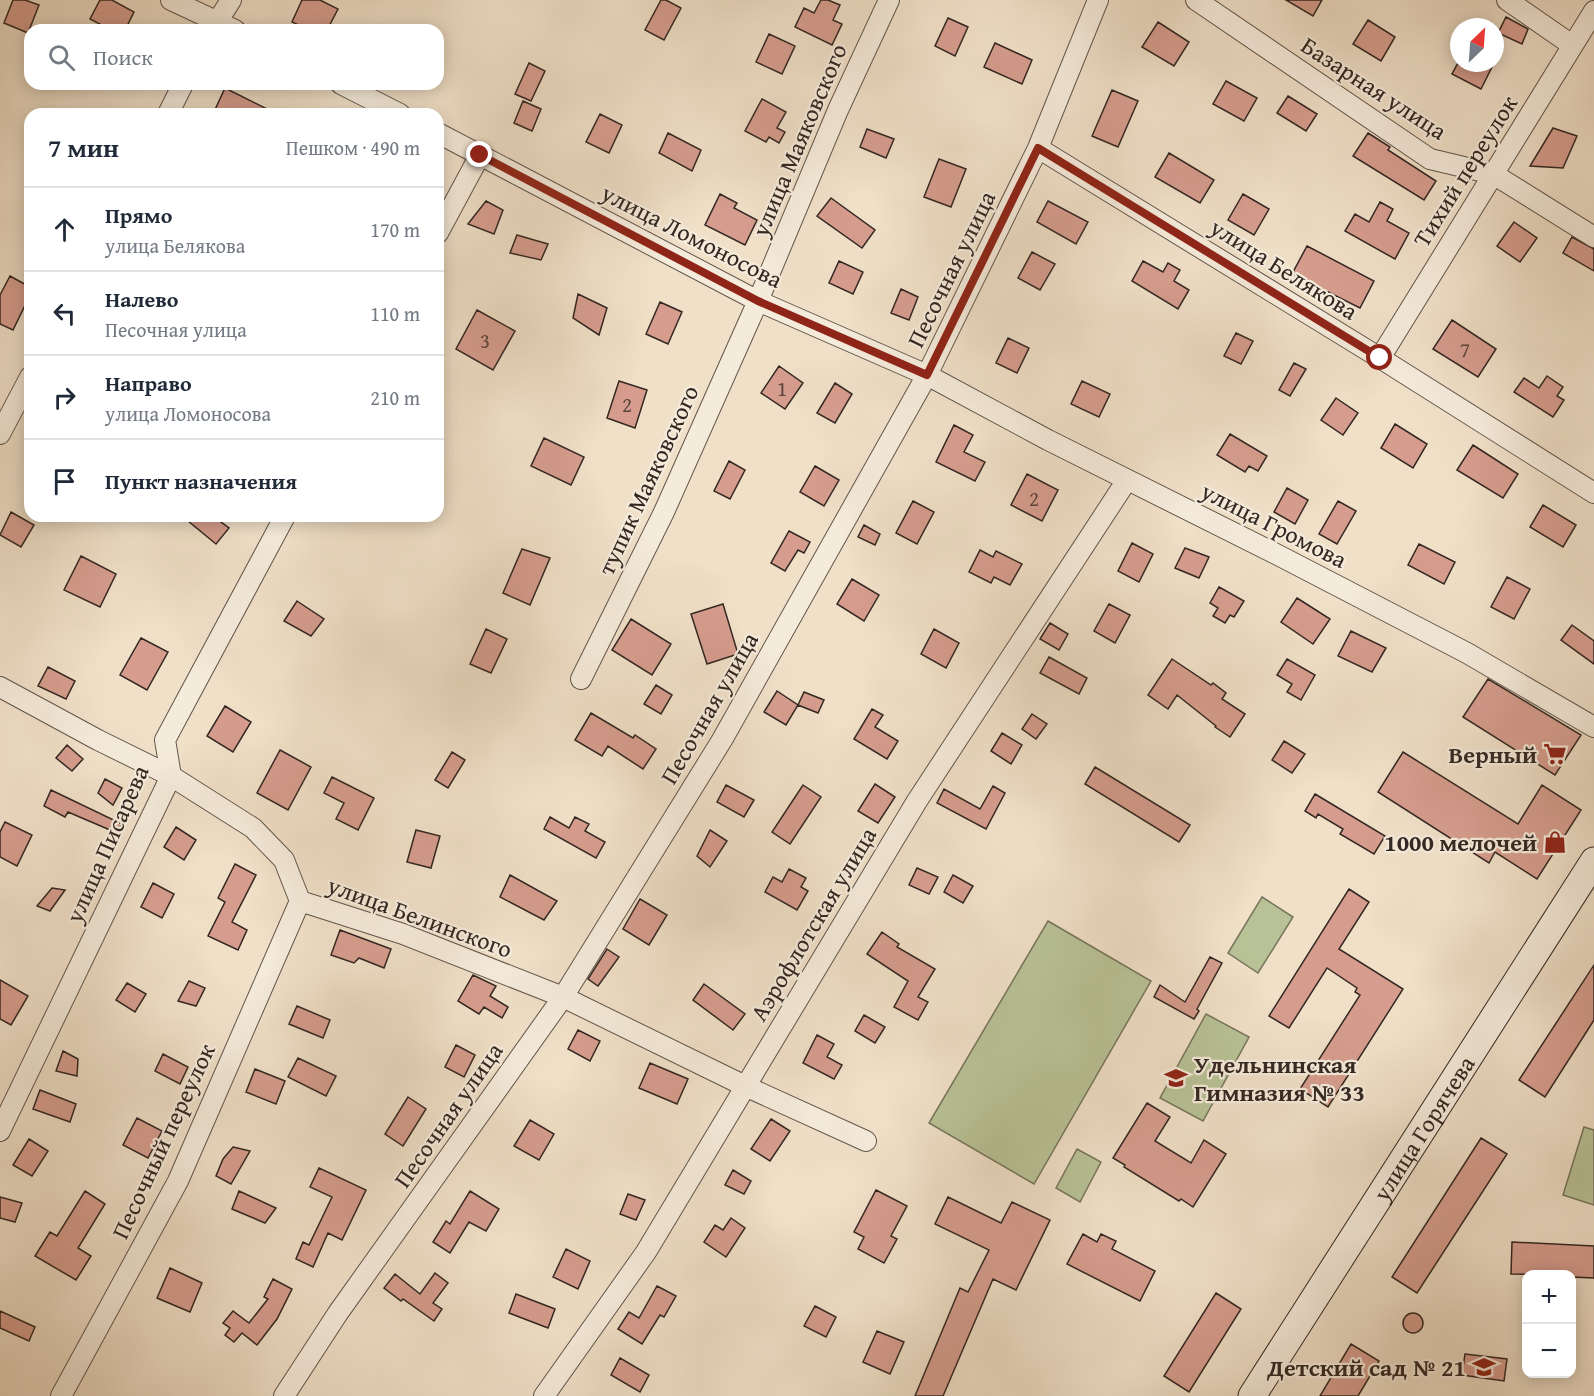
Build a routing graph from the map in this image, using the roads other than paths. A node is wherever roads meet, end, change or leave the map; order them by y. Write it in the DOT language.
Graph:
graph roads {
  1 [pos="171,0"];
  2 [pos="231,0"];
  3 [pos="889,0"];
  4 [pos="1098,0"];
  5 [pos="1196,0"];
  6 [pos="1507,0"];
  7 [pos="1594,10"];
  8 [pos="212,24"];
  9 [pos="215,24"];
  10 [pos="1572,45"];
  11 [pos="180,90"];
  12 [pos="353,90"];
  13 [pos="171,108"];
  14 [pos="388,108"];
  15 [pos="444,136"];
  16 [pos="1038,148"];
  17 [pos="480,155"];
  18 [pos="1493,174"];
  19 [pos="444,222"];
  20 [pos="1594,237"];
  21 [pos="758,301"];
  22 [pos="1380,358"];
  23 [pos="927,375"];
  24 [pos="24,388"];
  25 [pos="0,434"];
  26 [pos="1127,480"];
  27 [pos="1594,493"];
  28 [pos="282,522"];
  29 [pos="581,679"];
  30 [pos="0,687"];
  31 [pos="1594,727"];
  32 [pos="171,776"];
  33 [pos="1591,872"];
  34 [pos="300,901"];
  35 [pos="563,997"];
  36 [pos="744,1086"];
  37 [pos="0,1131"];
  38 [pos="866,1141"];
  39 [pos="61,1396"];
  40 [pos="284,1396"];
  41 [pos="544,1396"];
  42 [pos="1252,1396"];
  1 -- 8 [label="street"];
  2 -- 9 [label="street"];
  3 -- 21 [label="street, улица Маяковского"];
  4 -- 16 [label="street, Песочная улица"];
  5 -- 18 [label="street, Базарная улица"];
  6 -- 10 [label="street"];
  7 -- 10 [label="street, Тихий переулок"];
  10 -- 18 [label="street, Тихий переулок"];
  11 -- 13 [label="street"];
  12 -- 14 [label="street"];
  15 -- 17 [label="street, улица Ломоносова"];
  16 -- 22 [label="street, улица Белякова"];
  16 -- 23 [label="street, Песочная улица"];
  17 -- 19 [label="street"];
  17 -- 21 [label="street, улица Ломоносова"];
  18 -- 20 [label="street, Базарная улица"];
  18 -- 22 [label="street, Тихий переулок"];
  21 -- 23 [label="street, улица Ломоносова"];
  21 -- 29 [label="street, тупик Маяковского"];
  22 -- 27 [label="street, улица Белякова"];
  23 -- 26 [label="street, улица Громова"];
  23 -- 35 [label="street, Песочная улица"];
  24 -- 25 [label="street"];
  26 -- 31 [label="street, улица Громова"];
  26 -- 36 [label="street, Аэрофлотская улица"];
  28 -- 32 [label="street, улица Писарева"];
  30 -- 32 [label="street, улица Белинского"];
  32 -- 34 [label="street, улица Белинского"];
  32 -- 37 [label="street, улица Писарева"];
  33 -- 42 [label="main road, улица Горячева"];
  34 -- 35 [label="street, улица Белинского"];
  34 -- 39 [label="street, Песочный переулок"];
  35 -- 36 [label="street, улица Белинского"];
  35 -- 40 [label="street, Песочная улица"];
  36 -- 38 [label="street, улица Белинского"];
  36 -- 41 [label="street, Аэрофлотская улица"];
}
